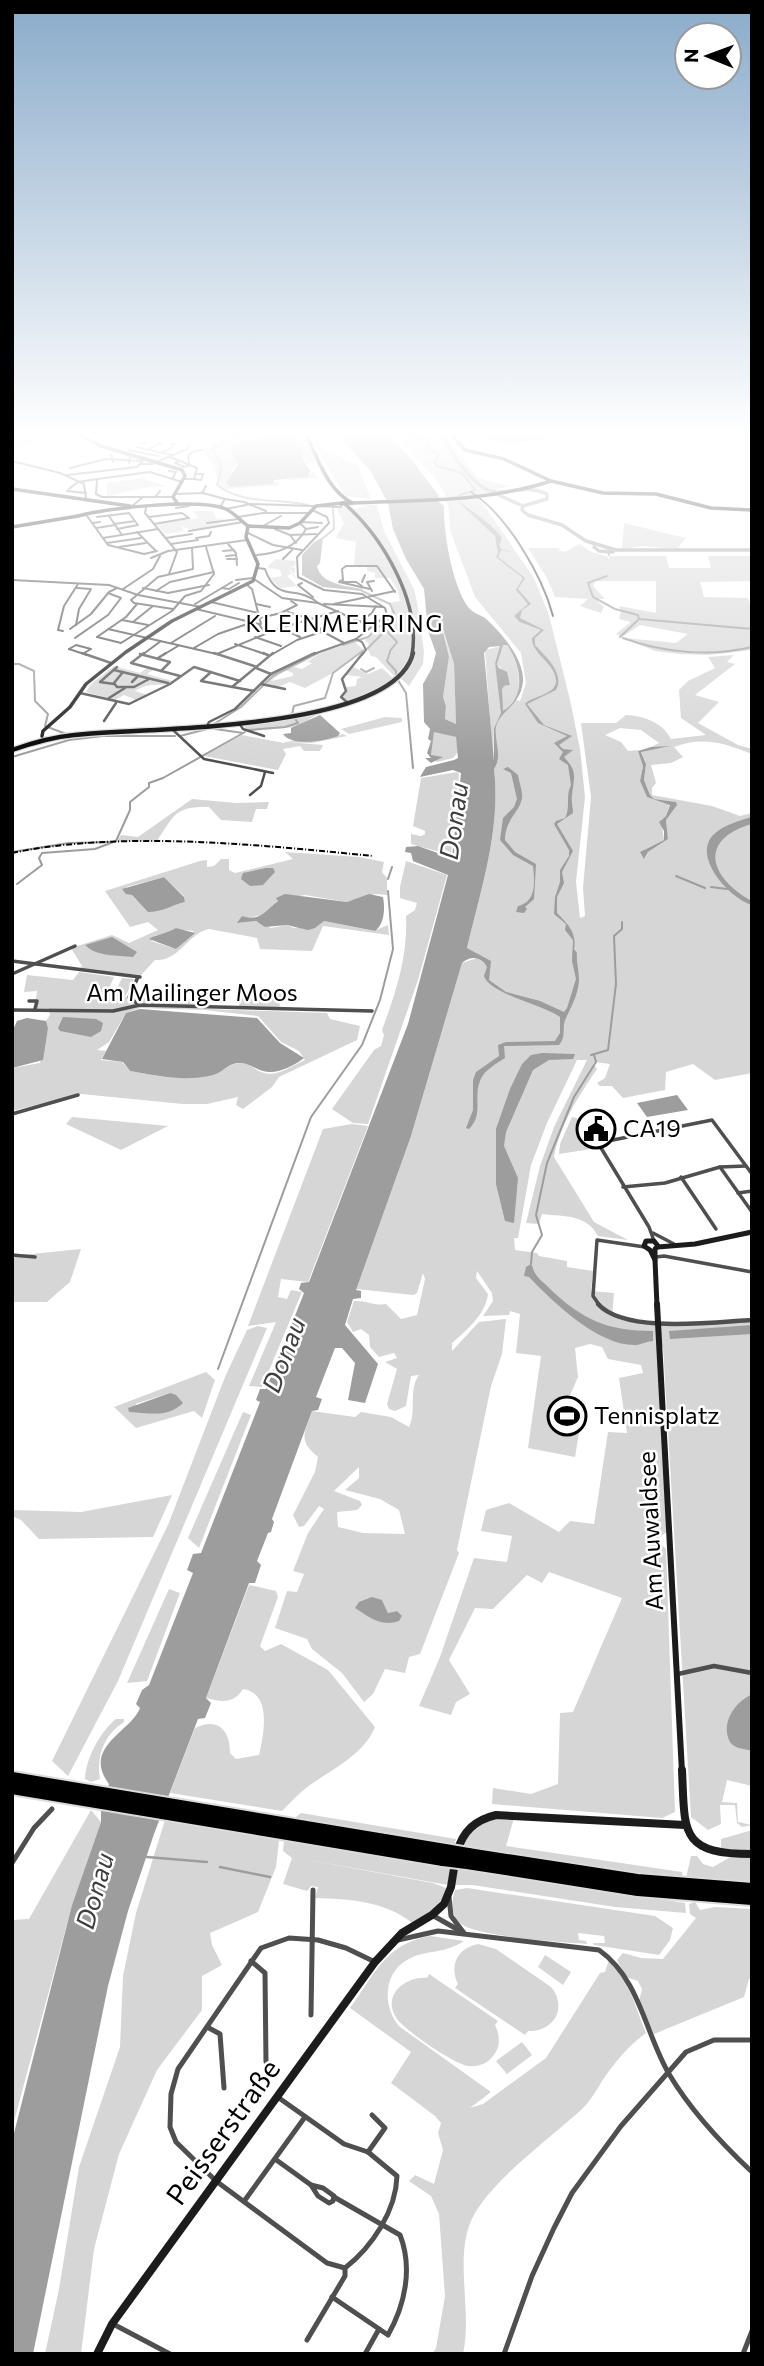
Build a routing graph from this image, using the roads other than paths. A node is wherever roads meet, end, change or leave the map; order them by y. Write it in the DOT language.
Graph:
graph roads {
  1 [pos="118,541"];
  2 [pos="169,541"];
  3 [pos="184,541"];
  4 [pos="200,541"];
  5 [pos="240,541"];
  6 [pos="248,541"];
  7 [pos="268,541"];
  8 [pos="310,541"];
  9 [pos="374,541"];
  10 [pos="514,541"];
  11 [pos="148,542"];
  12 [pos="107,543"];
  13 [pos="296,543"];
  14 [pos="171,544"];
  15 [pos="228,544"];
  16 [pos="116,547"];
  17 [pos="206,547"];
  18 [pos="192,548"];
  19 [pos="285,548"];
  20 [pos="136,550"];
  21 [pos="177,550"];
  22 [pos="234,550"];
  23 [pos="293,550"];
  24 [pos="302,550"];
  25 [pos="130,551"];
  26 [pos="157,551"];
  27 [pos="223,551"];
  28 [pos="161,553"];
  29 [pos="257,555"];
  30 [pos="226,557"];
  31 [pos="237,557"];
  32 [pos="151,558"];
  33 [pos="283,559"];
  34 [pos="237,565"];
  35 [pos="258,566"];
  36 [pos="214,568"];
  37 [pos="214,572"];
  38 [pos="208,573"];
  39 [pos="169,575"];
  40 [pos="365,575"];
  41 [pos="254,579"];
  42 [pos="12,580"];
  43 [pos="341,581"];
  44 [pos="374,581"];
  45 [pos="303,582"];
  46 [pos="78,583"];
  47 [pos="239,583"];
  48 [pos="209,585"];
  49 [pos="247,585"];
  50 [pos="75,587"];
  51 [pos="118,587"];
  52 [pos="367,587"];
  53 [pos="222,588"];
  54 [pos="123,589"];
  55 [pos="143,589"];
  56 [pos="326,590"];
  57 [pos="156,591"];
  58 [pos="108,593"];
  59 [pos="197,593"];
  60 [pos="135,594"];
  61 [pos="206,596"];
  62 [pos="324,596"];
  63 [pos="368,596"];
  64 [pos="314,599"];
  65 [pos="179,601"];
  66 [pos="292,601"];
  67 [pos="211,602"];
  68 [pos="137,604"];
  69 [pos="256,604"];
  70 [pos="320,604"];
  71 [pos="334,604"];
  72 [pos="152,606"];
  73 [pos="376,606"];
  74 [pos="270,607"];
  75 [pos="384,607"];
  76 [pos="197,608"];
  77 [pos="174,609"];
  78 [pos="286,611"];
  79 [pos="338,611"];
  80 [pos="258,613"];
  81 [pos="216,615"];
  82 [pos="554,616"];
  83 [pos="260,618"];
  84 [pos="310,618"];
  85 [pos="76,620"];
  86 [pos="122,620"];
  87 [pos="82,621"];
  88 [pos="303,621"];
  89 [pos="361,621"];
  90 [pos="133,622"];
  91 [pos="332,622"];
  92 [pos="252,623"];
  93 [pos="260,624"];
  94 [pos="76,625"];
  95 [pos="148,625"];
  96 [pos="370,626"];
  97 [pos="222,627"];
  98 [pos="281,628"];
  99 [pos="70,629"];
  100 [pos="108,629"];
  101 [pos="320,629"];
  102 [pos="58,630"];
  103 [pos="229,630"];
  104 [pos="275,630"];
  105 [pos="63,631"];
  106 [pos="324,631"];
  107 [pos="266,633"];
  108 [pos="52,634"];
  109 [pos="133,635"];
  110 [pos="253,637"];
  111 [pos="75,638"];
  112 [pos="147,638"];
  113 [pos="300,638"];
  114 [pos="358,640"];
  115 [pos="160,641"];
  116 [pos="171,643"];
  117 [pos="344,643"];
  118 [pos="235,644"];
  119 [pos="180,645"];
  120 [pos="282,647"];
  121 [pos="194,648"];
  122 [pos="84,653"];
  123 [pos="140,654"];
  124 [pos="217,654"];
  125 [pos="268,655"];
  126 [pos="158,658"];
  127 [pos="111,663"];
  128 [pos="256,667"];
  129 [pos="160,671"];
  130 [pos="123,672"];
  131 [pos="211,672"];
  132 [pos="271,674"];
  133 [pos="138,676"];
  134 [pos="180,676"];
  135 [pos="150,679"];
  136 [pos="240,681"];
  137 [pos="132,682"];
  138 [pos="114,684"];
  139 [pos="170,684"];
  140 [pos="263,684"];
  141 [pos="232,687"];
  142 [pos="125,688"];
  143 [pos="285,689"];
  144 [pos="254,691"];
  145 [pos="79,693"];
  146 [pos="107,699"];
  147 [pos="117,702"];
  148 [pos="350,704"];
  149 [pos="104,722"];
  150 [pos="239,722"];
  151 [pos="207,726"];
  152 [pos="173,730"];
  153 [pos="264,736"];
  154 [pos="43,738"];
  155 [pos="12,750"];
  156 [pos="265,771"];
  157 [pos="273,773"];
  158 [pos="250,795"];
  159 [pos="75,946"];
  160 [pos="12,961"];
  161 [pos="32,964"];
  162 [pos="12,974"];
  163 [pos="29,1002"];
  164 [pos="140,1005"];
  165 [pos="35,1009"];
  166 [pos="12,1010"];
  167 [pos="372,1011"];
  168 [pos="78,1095"];
  169 [pos="12,1114"];
  170 [pos="584,1126"];
  171 [pos="598,1143"];
  172 [pos="746,1166"];
  173 [pos="720,1167"];
  174 [pos="752,1174"];
  175 [pos="681,1177"];
  176 [pos="623,1187"];
  177 [pos="752,1191"];
  178 [pos="738,1193"];
  179 [pos="752,1212"];
  180 [pos="716,1229"];
  181 [pos="650,1231"];
  182 [pos="752,1232"];
  183 [pos="651,1245"];
  184 [pos="680,1245"];
  185 [pos="12,1255"];
  186 [pos="35,1257"];
  187 [pos="670,1257"];
  188 [pos="656,1259"];
  189 [pos="752,1272"];
  190 [pos="752,1320"];
  191 [pos="659,1321"];
  192 [pos="752,1672"];
  193 [pos="678,1674"];
  194 [pos="12,1778"];
  195 [pos="12,1788"];
  196 [pos="54,1790"];
  197 [pos="52,1809"];
  198 [pos="685,1825"];
  199 [pos="752,1854"];
  200 [pos="468,1858"];
  201 [pos="12,1863"];
  202 [pos="752,1889"];
  203 [pos="313,1890"];
  204 [pos="449,1894"];
  205 [pos="752,1900"];
  206 [pos="432,1915"];
  207 [pos="464,1933"];
  208 [pos="311,1938"];
  209 [pos="393,1941"];
  210 [pos="251,1961"];
  211 [pos="375,1962"];
  212 [pos="311,2015"];
  213 [pos="207,2026"];
  214 [pos="752,2040"];
  215 [pos="266,2062"];
  216 [pos="668,2071"];
  217 [pos="224,2088"];
  218 [pos="277,2096"];
  219 [pos="372,2115"];
  220 [pos="305,2117"];
  221 [pos="368,2152"];
  222 [pos="275,2159"];
  223 [pos="752,2172"];
  224 [pos="216,2180"];
  225 [pos="311,2185"];
  226 [pos="334,2197"];
  227 [pos="245,2200"];
  228 [pos="382,2223"];
  229 [pos="345,2268"];
  230 [pos="332,2297"];
  231 [pos="112,2324"];
  232 [pos="379,2329"];
  233 [pos="752,2331"];
  234 [pos="307,2340"];
  235 [pos="97,2354"];
  236 [pos="170,2354"];
  237 [pos="365,2354"];
  238 [pos="504,2354"];
  239 [pos="743,2354"];
  1 -- 12 [label="street"];
  2 -- 14 [label="street"];
  3 -- 14 [label="street"];
  4 -- 17 [label="street"];
  5 -- 15 [label="street"];
  6 -- 29 [label="street"];
  7 -- 19 [label="street"];
  8 -- 24 [label="street"];
  9 -- 148 [label="main road"];
  10 -- 82 [label="street"];
  11 -- 16 [label="street"];
  11 -- 26 [label="street"];
  12 -- 16 [label="street"];
  13 -- 19 [label="street"];
  14 -- 21 [label="street"];
  15 -- 17 [label="street"];
  15 -- 22 [label="street"];
  16 -- 25 [label="street"];
  17 -- 18 [label="street"];
  17 -- 36 [label="street"];
  18 -- 21 [label="street"];
  18 -- 39 [label="street"];
  19 -- 23 [label="street"];
  19 -- 29 [label="street"];
  20 -- 25 [label="street"];
  21 -- 28 [label="street"];
  21 -- 39 [label="street"];
  22 -- 27 [label="street"];
  22 -- 31 [label="street"];
  23 -- 24 [label="street"];
  23 -- 33 [label="street"];
  24 -- 45 [label="street"];
  25 -- 26 [label="street"];
  26 -- 28 [label="street"];
  28 -- 32 [label="street"];
  28 -- 54 [label="street"];
  29 -- 35 [label="street"];
  30 -- 31 [label="street"];
  31 -- 34 [label="street"];
  35 -- 41 [label="street"];
  35 -- 64 [label="street"];
  36 -- 37 [label="street"];
  36 -- 38 [label="street"];
  37 -- 38 [label="street"];
  37 -- 48 [label="street"];
  38 -- 57 [label="street"];
  39 -- 55 [label="street"];
  40 -- 52 [label="street"];
  41 -- 49 [label="street"];
  41 -- 53 [label="street"];
  41 -- 66 [label="street"];
  42 -- 46 [label="street"];
  43 -- 52 [label="street"];
  43 -- 52 [label="street"];
  43 -- 52 [label="street"];
  44 -- 52 [label="street"];
  45 -- 56 [label="street"];
  45 -- 64 [label="street"];
  46 -- 50 [label="street"];
  46 -- 51 [label="street"];
  47 -- 53 [label="street"];
  48 -- 57 [label="street"];
  48 -- 59 [label="street"];
  49 -- 67 [label="street"];
  49 -- 69 [label="street"];
  50 -- 85 [label="street"];
  50 -- 102 [label="street"];
  51 -- 54 [label="street"];
  51 -- 58 [label="street"];
  52 -- 63 [label="street"];
  53 -- 61 [label="street"];
  54 -- 60 [label="street"];
  55 -- 57 [label="street"];
  55 -- 60 [label="street"];
  56 -- 62 [label="street"];
  56 -- 63 [label="street"];
  58 -- 87 [label="street"];
  58 -- 111 [label="street"];
  59 -- 61 [label="street"];
  59 -- 65 [label="street"];
  60 -- 65 [label="street"];
  60 -- 68 [label="street"];
  61 -- 76 [label="street"];
  63 -- 71 [label="street"];
  63 -- 75 [label="street"];
  64 -- 70 [label="street"];
  65 -- 76 [label="street"];
  65 -- 77 [label="street"];
  66 -- 70 [label="street"];
  66 -- 78 [label="street"];
  67 -- 76 [label="street"];
  67 -- 80 [label="street"];
  68 -- 72 [label="street"];
  68 -- 86 [label="street"];
  69 -- 74 [label="street"];
  69 -- 80 [label="street"];
  70 -- 71 [label="street"];
  70 -- 79 [label="street"];
  71 -- 73 [label="street"];
  72 -- 77 [label="street"];
  72 -- 90 [label="street"];
  73 -- 75 [label="street"];
  73 -- 89 [label="street"];
  75 -- 96 [label="street"];
  76 -- 81 [label="street"];
  76 -- 112 [label="street"];
  77 -- 95 [label="street"];
  78 -- 83 [label="street"];
  78 -- 84 [label="street"];
  79 -- 84 [label="street"];
  79 -- 89 [label="street"];
  80 -- 83 [label="street"];
  81 -- 92 [label="street"];
  81 -- 116 [label="street"];
  83 -- 93 [label="street"];
  84 -- 88 [label="street"];
  85 -- 87 [label="street"];
  85 -- 94 [label="street"];
  86 -- 90 [label="street"];
  86 -- 100 [label="street"];
  87 -- 94 [label="street"];
  88 -- 98 [label="street"];
  88 -- 101 [label="street"];
  89 -- 96 [label="street"];
  90 -- 95 [label="street"];
  91 -- 101 [label="street"];
  92 -- 93 [label="street"];
  92 -- 103 [label="street"];
  93 -- 104 [label="street"];
  93 -- 107 [label="street"];
  94 -- 99 [label="street"];
  95 -- 109 [label="street"];
  96 -- 114 [label="street"];
  97 -- 103 [label="street"];
  98 -- 104 [label="street"];
  98 -- 113 [label="street"];
  100 -- 109 [label="street"];
  100 -- 109 [label="street"];
  101 -- 106 [label="street"];
  102 -- 105 [label="street"];
  102 -- 108 [label="street"];
  103 -- 121 [label="street"];
  104 -- 107 [label="street"];
  106 -- 113 [label="street"];
  106 -- 117 [label="street"];
  107 -- 110 [label="street"];
  109 -- 112 [label="street"];
  110 -- 118 [label="street"];
  110 -- 120 [label="street"];
  112 -- 115 [label="street"];
  112 -- 127 [label="street"];
  113 -- 120 [label="street"];
  114 -- 117 [label="street"];
  114 -- 148 [label="street"];
  115 -- 116 [label="street"];
  115 -- 123 [label="street"];
  116 -- 119 [label="street"];
  117 -- 132 [label="street"];
  118 -- 124 [label="street"];
  118 -- 125 [label="street"];
  119 -- 121 [label="street"];
  119 -- 126 [label="street"];
  120 -- 125 [label="street"];
  121 -- 124 [label="street"];
  122 -- 122 [label="street"];
  122 -- 127 [label="street"];
  123 -- 126 [label="street"];
  123 -- 129 [label="street"];
  124 -- 128 [label="street"];
  125 -- 128 [label="street"];
  126 -- 129 [label="street"];
  127 -- 145 [label="street"];
  128 -- 132 [label="street"];
  128 -- 136 [label="street"];
  129 -- 134 [label="street"];
  130 -- 133 [label="street"];
  130 -- 138 [label="street"];
  130 -- 138 [label="street"];
  131 -- 134 [label="street"];
  131 -- 136 [label="street"];
  131 -- 141 [label="street"];
  132 -- 140 [label="street"];
  133 -- 135 [label="street"];
  133 -- 137 [label="street"];
  134 -- 139 [label="street"];
  135 -- 139 [label="street"];
  135 -- 142 [label="street"];
  136 -- 141 [label="street"];
  138 -- 142 [label="street"];
  139 -- 147 [label="street"];
  140 -- 143 [label="street"];
  140 -- 144 [label="street"];
  141 -- 144 [label="street"];
  142 -- 146 [label="street"];
  144 -- 151 [label="street"];
  145 -- 146 [label="street"];
  145 -- 154 [label="street"];
  146 -- 147 [label="street"];
  147 -- 149 [label="street"];
  148 -- 150 [label="main road"];
  150 -- 151 [label="main road"];
  150 -- 153 [label="street"];
  151 -- 152 [label="main road"];
  152 -- 154 [label="main road"];
  152 -- 156 [label="street"];
  154 -- 155 [label="main road"];
  156 -- 157 [label="street"];
  156 -- 158 [label="street"];
  159 -- 161 [label="street"];
  160 -- 161 [label="street"];
  161 -- 162 [label="street"];
  161 -- 164 [label="street"];
  163 -- 165 [label="street"];
  164 -- 165 [label="street, Am Mailinger Moos"];
  164 -- 167 [label="street, Am Mailinger Moos"];
  165 -- 166 [label="street, Am Mailinger Moos"];
  168 -- 169 [label="street"];
  170 -- 171 [label="street"];
  171 -- 172 [label="street"];
  171 -- 176 [label="street"];
  172 -- 173 [label="street"];
  172 -- 174 [label="street"];
  173 -- 175 [label="street"];
  173 -- 178 [label="street"];
  175 -- 176 [label="street"];
  175 -- 180 [label="street"];
  176 -- 181 [label="street"];
  177 -- 178 [label="street"];
  178 -- 179 [label="street"];
  181 -- 183 [label="street"];
  181 -- 184 [label="street"];
  182 -- 184 [label="street"];
  183 -- 184 [label="street"];
  183 -- 188 [label="street, Am Auwaldsee"];
  183 -- 191 [label="street"];
  184 -- 187 [label="street"];
  185 -- 186 [label="street"];
  187 -- 188 [label="street"];
  187 -- 189 [label="street"];
  188 -- 191 [label="street, Am Auwaldsee"];
  190 -- 191 [label="street"];
  191 -- 193 [label="street, Am Auwaldsee"];
  192 -- 193 [label="street"];
  193 -- 198 [label="street, Am Auwaldsee"];
  194 -- 196 [label="highway"];
  195 -- 196 [label="highway"];
  196 -- 200 [label="highway, bridge"];
  197 -- 201 [label="street"];
  198 -- 199 [label="street"];
  198 -- 204 [label="street"];
  200 -- 202 [label="highway"];
  200 -- 205 [label="highway"];
  203 -- 208 [label="street"];
  204 -- 206 [label="street, Peisserstraße"];
  204 -- 207 [label="street"];
  206 -- 207 [label="street"];
  206 -- 209 [label="street, Peisserstraße"];
  207 -- 209 [label="street"];
  207 -- 216 [label="street"];
  208 -- 210 [label="street"];
  208 -- 211 [label="street"];
  208 -- 212 [label="street"];
  209 -- 211 [label="street, Peisserstraße"];
  210 -- 213 [label="street"];
  210 -- 215 [label="street"];
  211 -- 218 [label="street, Peisserstraße"];
  213 -- 217 [label="street"];
  213 -- 224 [label="street"];
  214 -- 216 [label="street"];
  216 -- 223 [label="street"];
  216 -- 238 [label="street"];
  218 -- 220 [label="street"];
  218 -- 224 [label="street, Peisserstraße"];
  219 -- 221 [label="street"];
  220 -- 221 [label="street"];
  220 -- 222 [label="street"];
  221 -- 228 [label="street"];
  222 -- 225 [label="street"];
  222 -- 227 [label="street"];
  224 -- 227 [label="street"];
  224 -- 231 [label="street, Peisserstraße"];
  225 -- 226 [label="street"];
  225 -- 226 [label="street"];
  226 -- 228 [label="street"];
  227 -- 229 [label="street"];
  228 -- 229 [label="street"];
  228 -- 232 [label="street"];
  229 -- 230 [label="street"];
  230 -- 232 [label="street"];
  230 -- 234 [label="street"];
  231 -- 235 [label="street, Peisserstraße"];
  231 -- 236 [label="street"];
  232 -- 237 [label="street"];
  233 -- 239 [label="street"];
}
